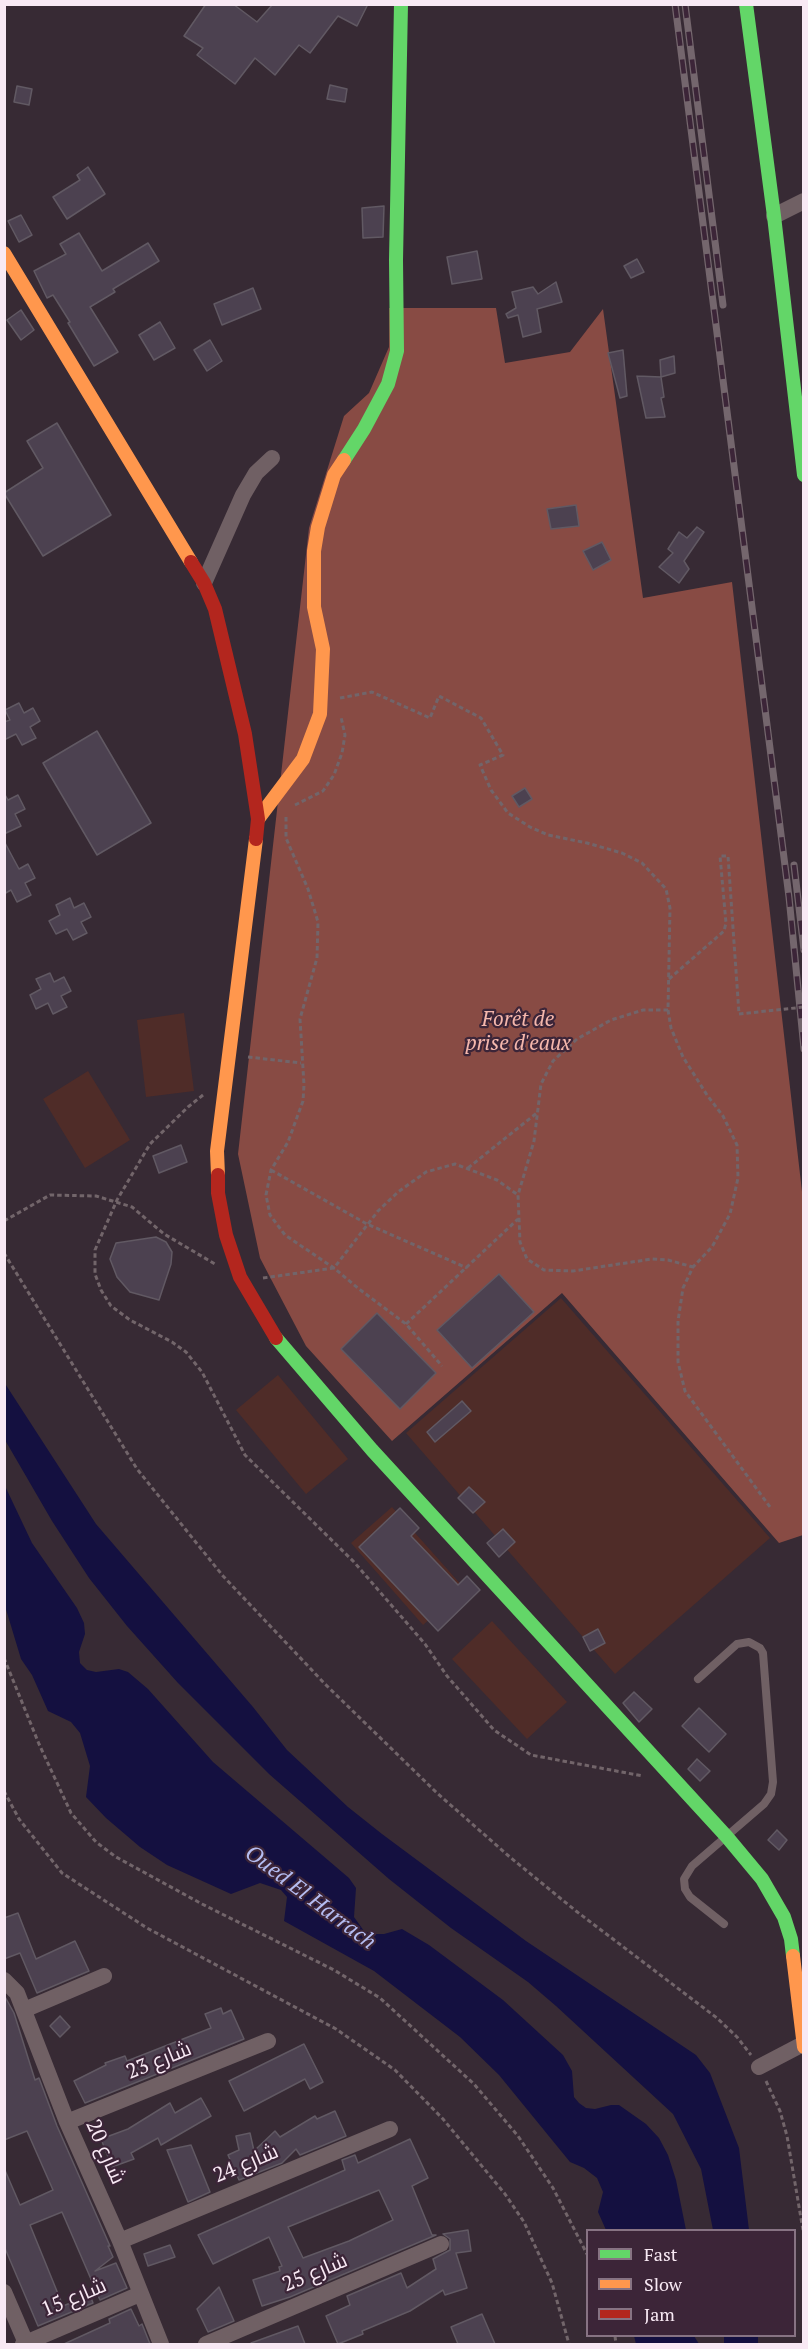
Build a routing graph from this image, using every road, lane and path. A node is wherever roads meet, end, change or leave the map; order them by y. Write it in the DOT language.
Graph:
graph roads {
  1 [pos="401,4"];
  2 [pos="746,4"];
  3 [pos="804,201"];
  4 [pos="774,216"];
  5 [pos="4,253"];
  6 [pos="272,458"];
  7 [pos="804,475"];
  8 [pos="204,583"];
  9 [pos="337,699"];
  10 [pos="339,708"];
  11 [pos="258,819"];
  12 [pos="669,979"];
  13 [pos="804,1007"];
  14 [pos="668,1010"];
  15 [pos="229,1054"];
  16 [pos="302,1063"];
  17 [pos="226,1078"];
  18 [pos="538,1112"];
  19 [pos="468,1168"];
  20 [pos="271,1170"];
  21 [pos="519,1195"];
  22 [pos="117,1200"];
  23 [pos="518,1219"];
  24 [pos="4,1221"];
  25 [pos="367,1224"];
  26 [pos="4,1253"];
  27 [pos="693,1267"];
  28 [pos="334,1268"];
  29 [pos="467,1268"];
  30 [pos="240,1277"];
  31 [pos="406,1324"];
  32 [pos="442,1366"];
  33 [pos="770,1507"];
  34 [pos="4,1658"];
  35 [pos="698,1679"];
  36 [pos="674,1780"];
  37 [pos="4,1791"];
  38 [pos="727,1836"];
  39 [pos="724,1924"];
  40 [pos="104,1976"];
  41 [pos="4,1980"];
  42 [pos="24,2010"];
  43 [pos="268,2041"];
  44 [pos="803,2046"];
  45 [pos="759,2067"];
  46 [pos="68,2122"];
  47 [pos="390,2129"];
  48 [pos="804,2236"];
  49 [pos="120,2241"];
  50 [pos="441,2244"];
  51 [pos="586,2252"];
  52 [pos="4,2292"];
  53 [pos="140,2295"];
  54 [pos="25,2344"];
  55 [pos="161,2344"];
  56 [pos="206,2344"];
  57 [pos="569,2344"];
  1 -- 11 [label="street"];
  2 -- 4 [label="street"];
  3 -- 4 [label="street"];
  4 -- 7 [label="street"];
  5 -- 8 [label="street"];
  6 -- 8 [label="street"];
  8 -- 11 [label="street"];
  9 -- 12 [label="path"];
  10 -- 16 [label="path"];
  11 -- 15 [label="street"];
  12 -- 13 [label="path, bridge"];
  12 -- 14 [label="path"];
  14 -- 18 [label="path"];
  14 -- 27 [label="path"];
  15 -- 16 [label="path"];
  15 -- 17 [label="street"];
  16 -- 20 [label="path"];
  17 -- 22 [label="path"];
  17 -- 30 [label="street"];
  18 -- 19 [label="path"];
  18 -- 21 [label="path"];
  19 -- 21 [label="path"];
  19 -- 25 [label="path"];
  20 -- 25 [label="path"];
  20 -- 28 [label="path"];
  21 -- 23 [label="path"];
  22 -- 24 [label="path"];
  22 -- 30 [label="path"];
  22 -- 36 [label="path"];
  23 -- 27 [label="path"];
  23 -- 29 [label="path"];
  25 -- 28 [label="path"];
  25 -- 29 [label="path"];
  26 -- 45 [label="path"];
  27 -- 33 [label="path"];
  28 -- 30 [label="path"];
  28 -- 31 [label="path"];
  29 -- 31 [label="path"];
  30 -- 36 [label="street"];
  31 -- 32 [label="path"];
  34 -- 51 [label="path"];
  35 -- 38 [label="lane"];
  36 -- 38 [label="street"];
  37 -- 57 [label="path"];
  38 -- 39 [label="lane"];
  38 -- 44 [label="street"];
  40 -- 42 [label="street"];
  41 -- 42 [label="street, شارع 20"];
  42 -- 46 [label="street, شارع 20"];
  43 -- 46 [label="street, شارع 23"];
  44 -- 45 [label="street"];
  45 -- 48 [label="path"];
  46 -- 49 [label="street, شارع 20"];
  47 -- 49 [label="street, شارع 24"];
  49 -- 53 [label="street, شارع 20"];
  50 -- 56 [label="street, شارع 25"];
  52 -- 54 [label="street, شارع 15"];
  53 -- 54 [label="street, شارع 15"];
  53 -- 55 [label="street, شارع 20"];
}
